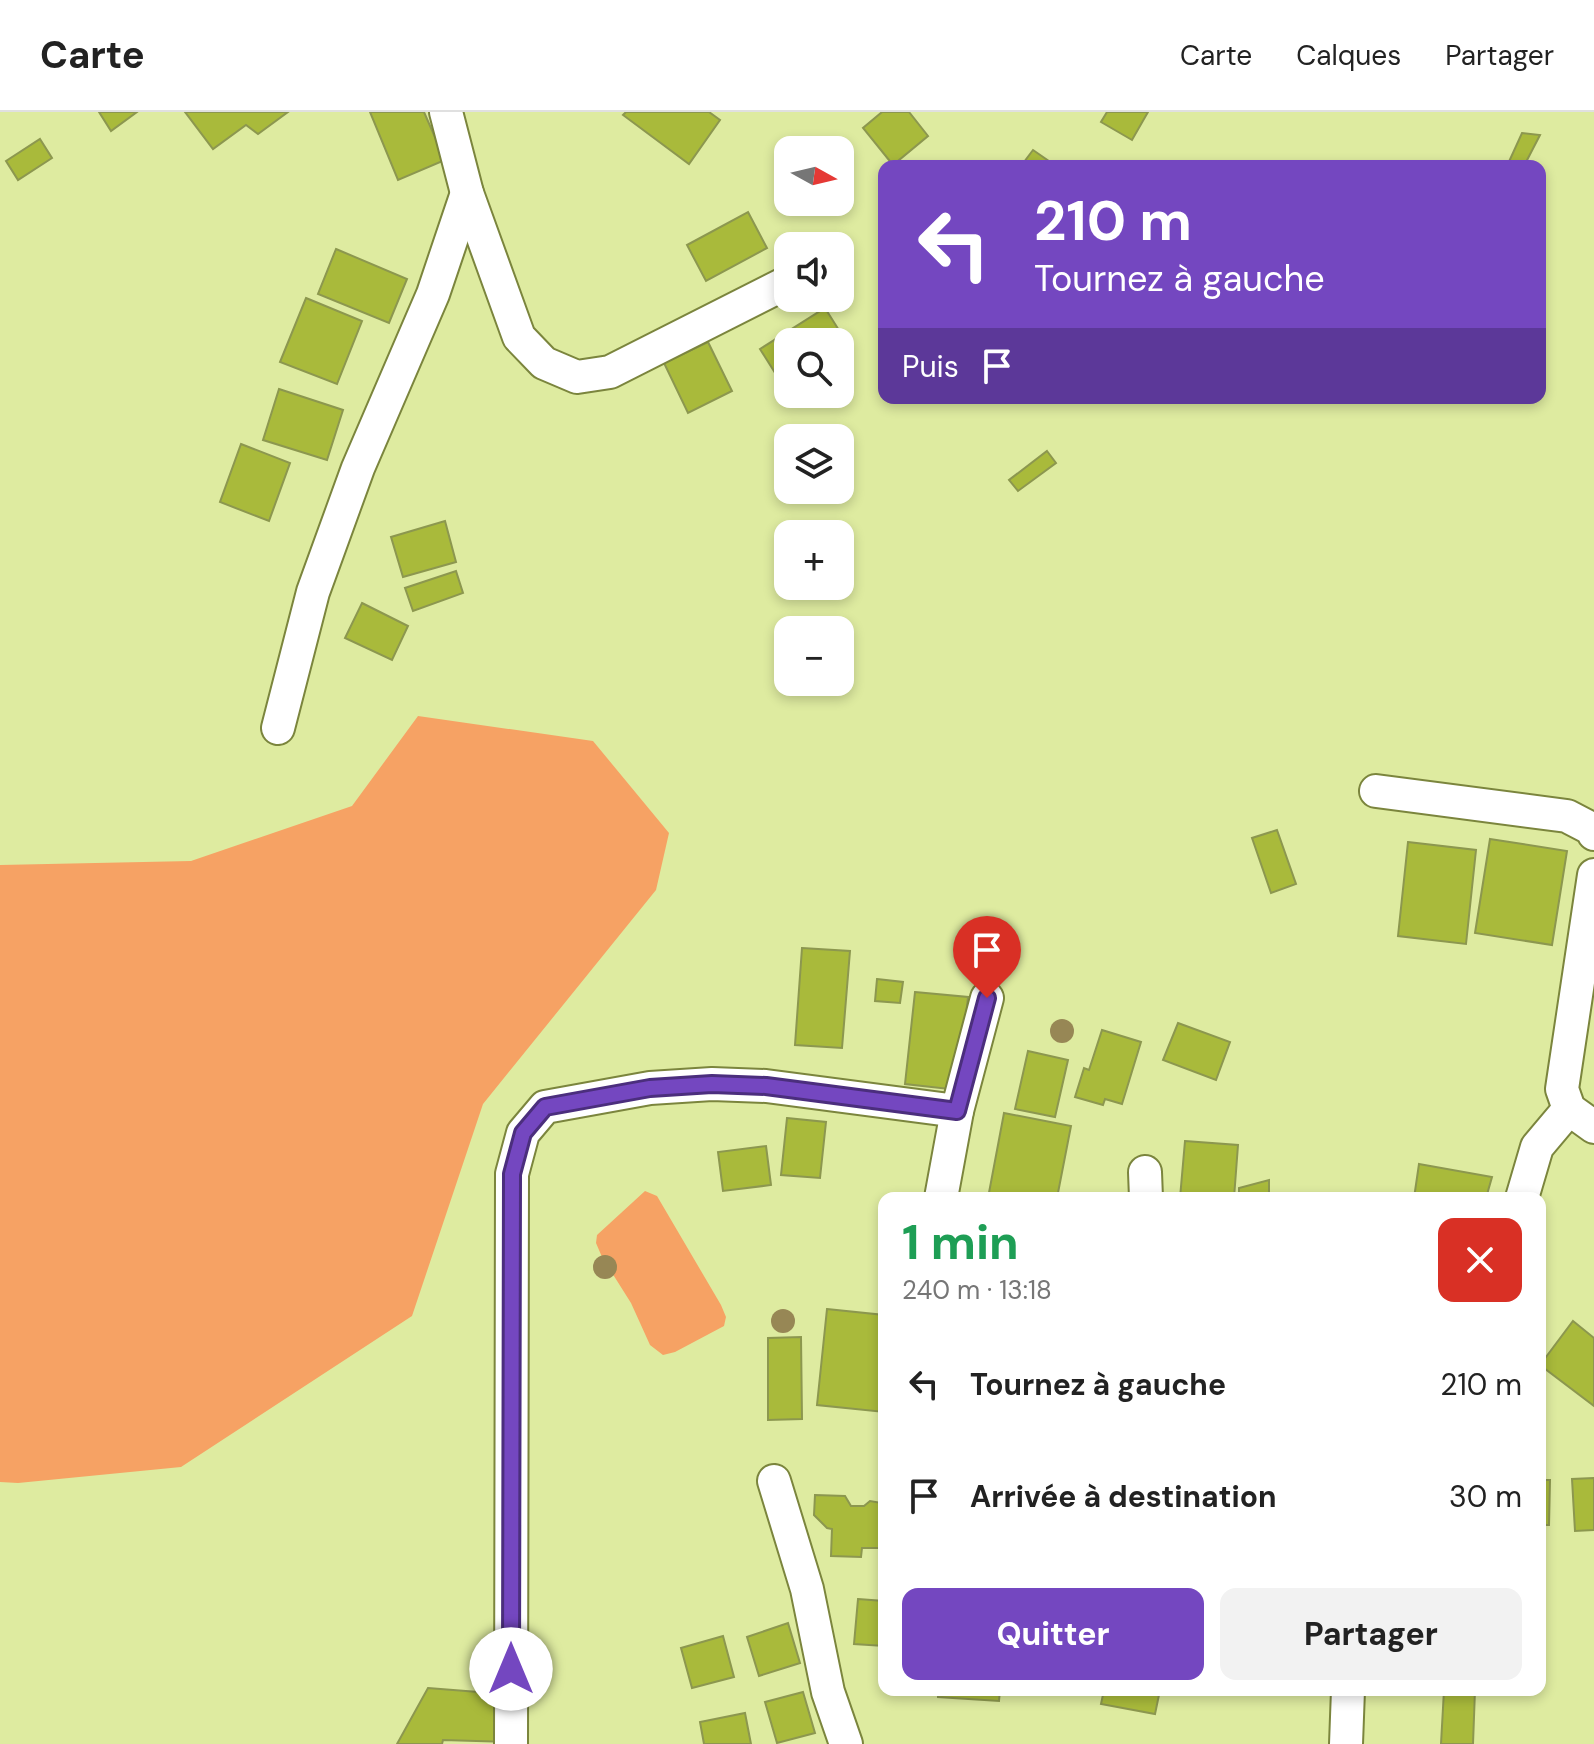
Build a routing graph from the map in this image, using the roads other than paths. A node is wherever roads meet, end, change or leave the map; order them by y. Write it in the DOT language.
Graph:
graph roads {
  1 [pos="446,112"];
  2 [pos="467,193"];
  3 [pos="774,289"];
  4 [pos="278,728"];
  5 [pos="1376,791"];
  6 [pos="1594,834"];
  7 [pos="1594,875"];
  8 [pos="987,998"];
  9 [pos="957,1111"];
  10 [pos="1582,1118"];
  11 [pos="942,1192"];
  12 [pos="1524,1192"];
  13 [pos="774,1481"];
  14 [pos="1348,1696"];
  15 [pos="511,1744"];
  16 [pos="846,1744"];
  17 [pos="1346,1744"];
  1 -- 2 [label="street"];
  2 -- 3 [label="street"];
  2 -- 4 [label="street"];
  5 -- 6 [label="street"];
  7 -- 10 [label="street"];
  8 -- 9 [label="street"];
  9 -- 11 [label="street"];
  9 -- 15 [label="street"];
  10 -- 12 [label="street"];
  13 -- 16 [label="street"];
  14 -- 17 [label="street"];
}
